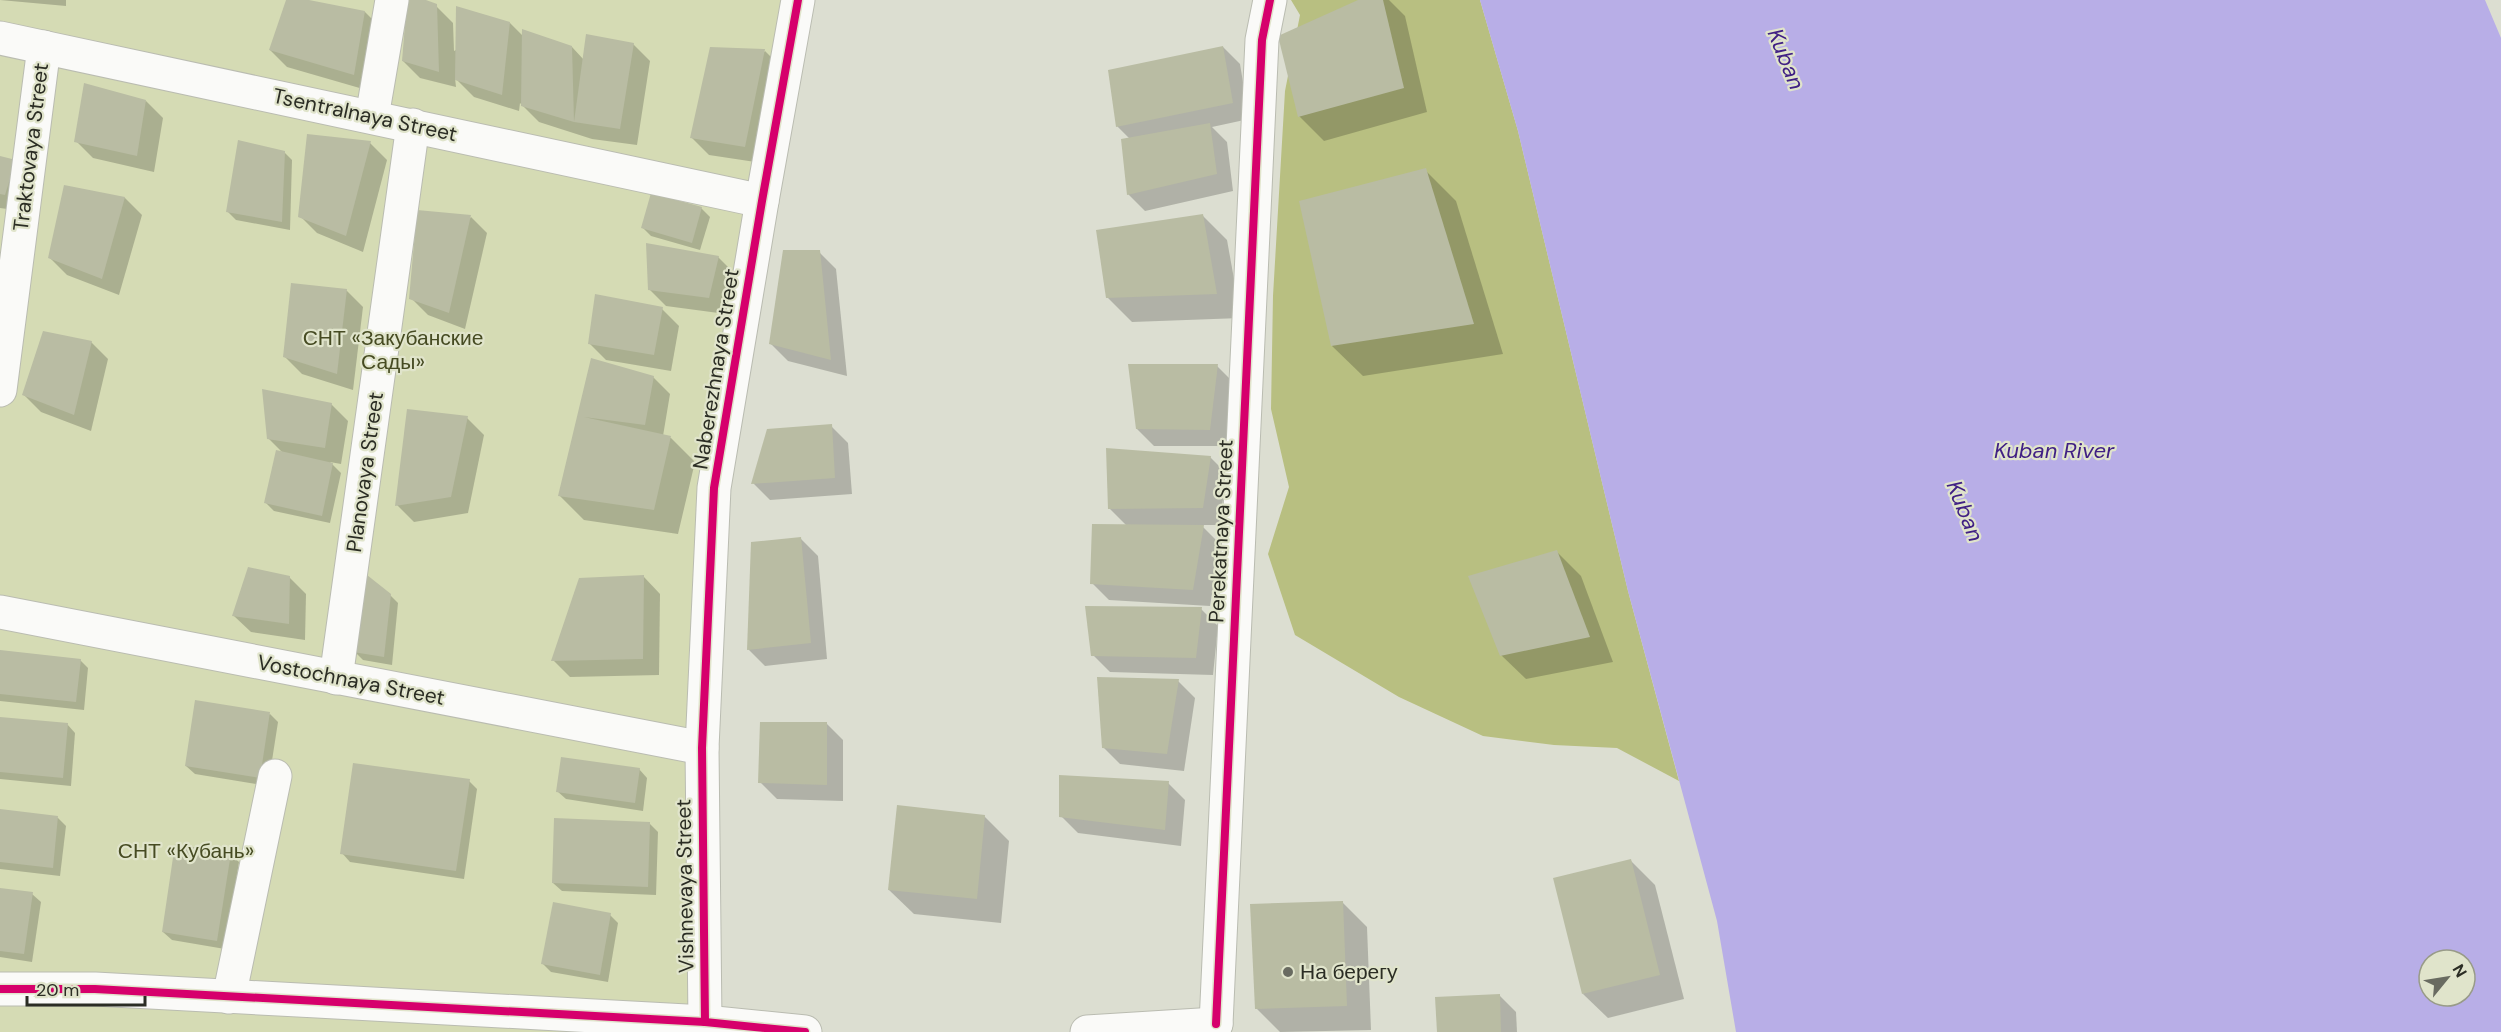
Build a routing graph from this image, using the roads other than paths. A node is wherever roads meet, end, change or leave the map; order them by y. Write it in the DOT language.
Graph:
graph roads {
  1 [pos="392,0"];
  2 [pos="798,0"];
  3 [pos="1270,0"];
  4 [pos="0,38"];
  5 [pos="44,47"];
  6 [pos="372,117"];
  7 [pos="413,125"];
  8 [pos="762,201"];
  9 [pos="0,390"];
  10 [pos="0,612"];
  11 [pos="336,678"];
  12 [pos="702,749"];
  13 [pos="275,776"];
  14 [pos="0,989"];
  15 [pos="229,997"];
  16 [pos="705,1022"];
  17 [pos="1221,1028"];
  18 [pos="805,1032"];
  19 [pos="1087,1032"];
  1 -- 6 [label="street"];
  2 -- 8 [label="street, Naberezhnaya Street"];
  3 -- 17 [label="street, Perekatnaya Street"];
  4 -- 5 [label="street, Tsentralnaya Street"];
  5 -- 6 [label="street, Tsentralnaya Street"];
  5 -- 9 [label="street, Traktovaya Street"];
  6 -- 7 [label="street, Tsentralnaya Street"];
  7 -- 8 [label="street, Tsentralnaya Street"];
  7 -- 11 [label="street, Planovaya Street"];
  8 -- 12 [label="street, Naberezhnaya Street"];
  10 -- 11 [label="street, Vostochnaya Street"];
  11 -- 12 [label="street, Vostochnaya Street"];
  12 -- 16 [label="street, Vishnevaya Street"];
  13 -- 15 [label="street"];
  14 -- 15 [label="street"];
  15 -- 16 [label="street"];
  16 -- 18 [label="street"];
  17 -- 19 [label="street"];
}
